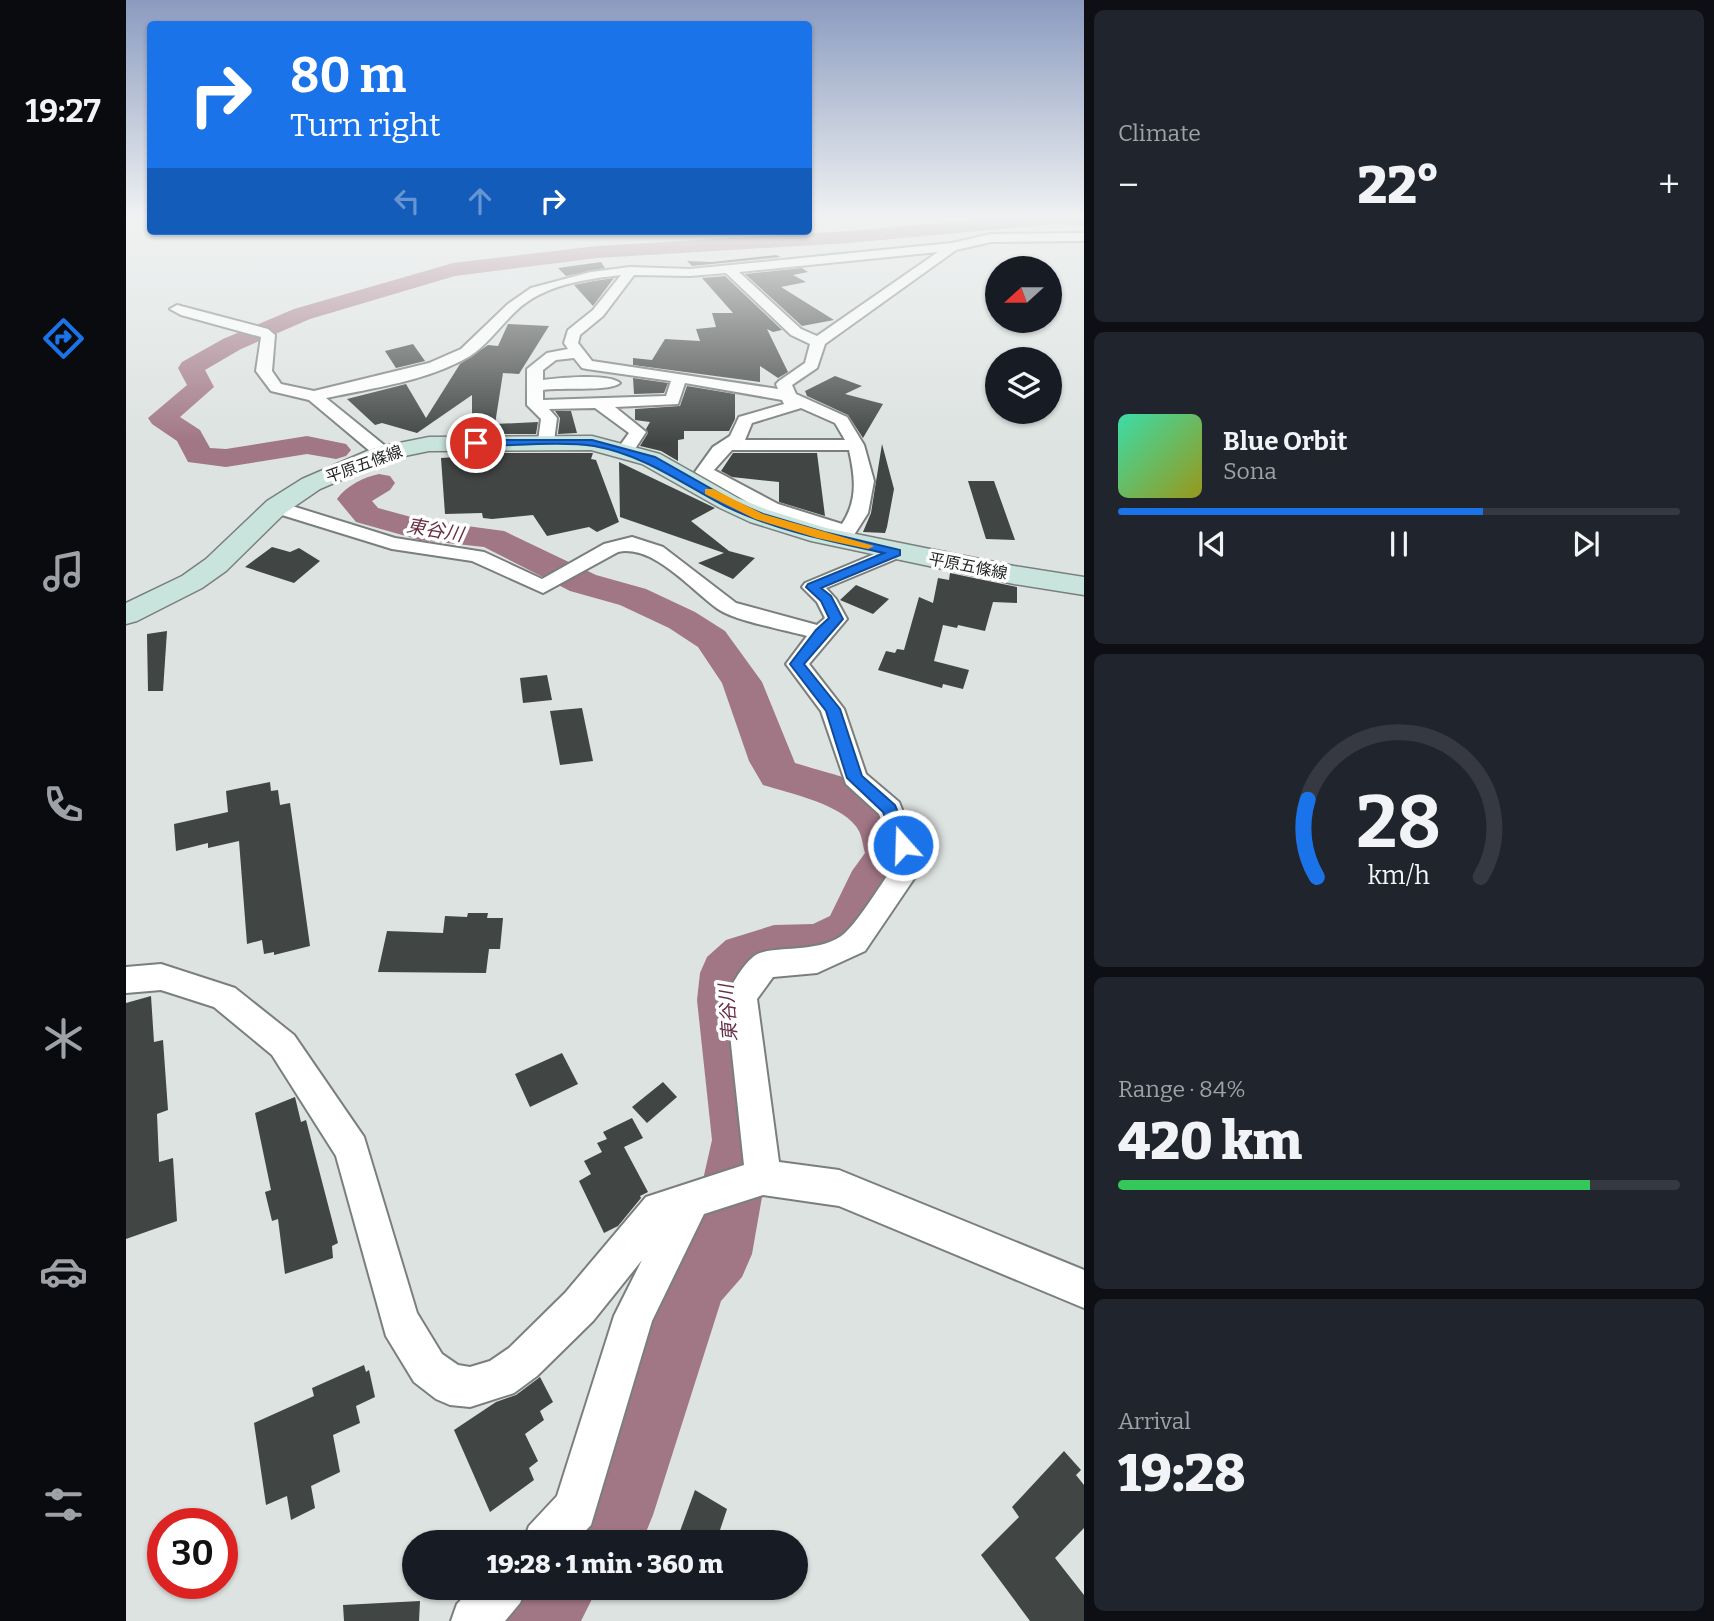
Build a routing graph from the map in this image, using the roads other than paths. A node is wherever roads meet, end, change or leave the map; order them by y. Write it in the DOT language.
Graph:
graph roads {
  1 [pos="535,292"];
  2 [pos="618,292"];
  3 [pos="753,292"];
  4 [pos="888,292"];
  5 [pos="177,309"];
  6 [pos="818,342"];
  7 [pos="575,353"];
  8 [pos="662,376"];
  9 [pos="679,379"];
  10 [pos="536,386"];
  11 [pos="314,396"];
  12 [pos="790,397"];
  13 [pos="599,403"];
  14 [pos="535,405"];
  15 [pos="546,441"];
  16 [pos="730,445"];
  17 [pos="856,445"];
  18 [pos="625,451"];
  19 [pos="383,453"];
  20 [pos="276,507"];
  21 [pos="765,512"];
  22 [pos="896,552"];
  23 [pos="568,572"];
  24 [pos="1084,586"];
  25 [pos="126,615"];
  26 [pos="821,633"];
  27 [pos="126,980"];
  28 [pos="763,1177"];
  29 [pos="691,1202"];
  30 [pos="1084,1289"];
  31 [pos="556,1530"];
  32 [pos="493,1600"];
  33 [pos="474,1621"];
  1 -- 11 [label="street"];
  2 -- 7 [label="street"];
  3 -- 6 [label="street"];
  4 -- 6 [label="street"];
  5 -- 11 [label="street"];
  6 -- 12 [label="street"];
  7 -- 8 [label="street"];
  7 -- 10 [label="street"];
  8 -- 9 [label="street"];
  8 -- 10 [label="street"];
  9 -- 12 [label="street"];
  9 -- 13 [label="street"];
  10 -- 14 [label="street"];
  11 -- 19 [label="street"];
  12 -- 16 [label="street"];
  12 -- 17 [label="street"];
  13 -- 14 [label="street"];
  13 -- 18 [label="street"];
  14 -- 15 [label="street"];
  15 -- 18 [label="main road, 平原五條線"];
  15 -- 19 [label="main road, 平原五條線"];
  16 -- 17 [label="street"];
  16 -- 21 [label="street"];
  17 -- 21 [label="street"];
  18 -- 21 [label="main road, 平原五條線"];
  19 -- 20 [label="main road, 平原五條線"];
  20 -- 23 [label="street"];
  20 -- 25 [label="main road, 平原五條線"];
  21 -- 22 [label="main road, 平原五條線"];
  22 -- 24 [label="main road, 平原五條線"];
  22 -- 26 [label="street"];
  23 -- 26 [label="street"];
  26 -- 28 [label="street"];
  27 -- 29 [label="street"];
  28 -- 29 [label="street"];
  28 -- 30 [label="street"];
  29 -- 31 [label="street"];
  32 -- 33 [label="street"];
}
